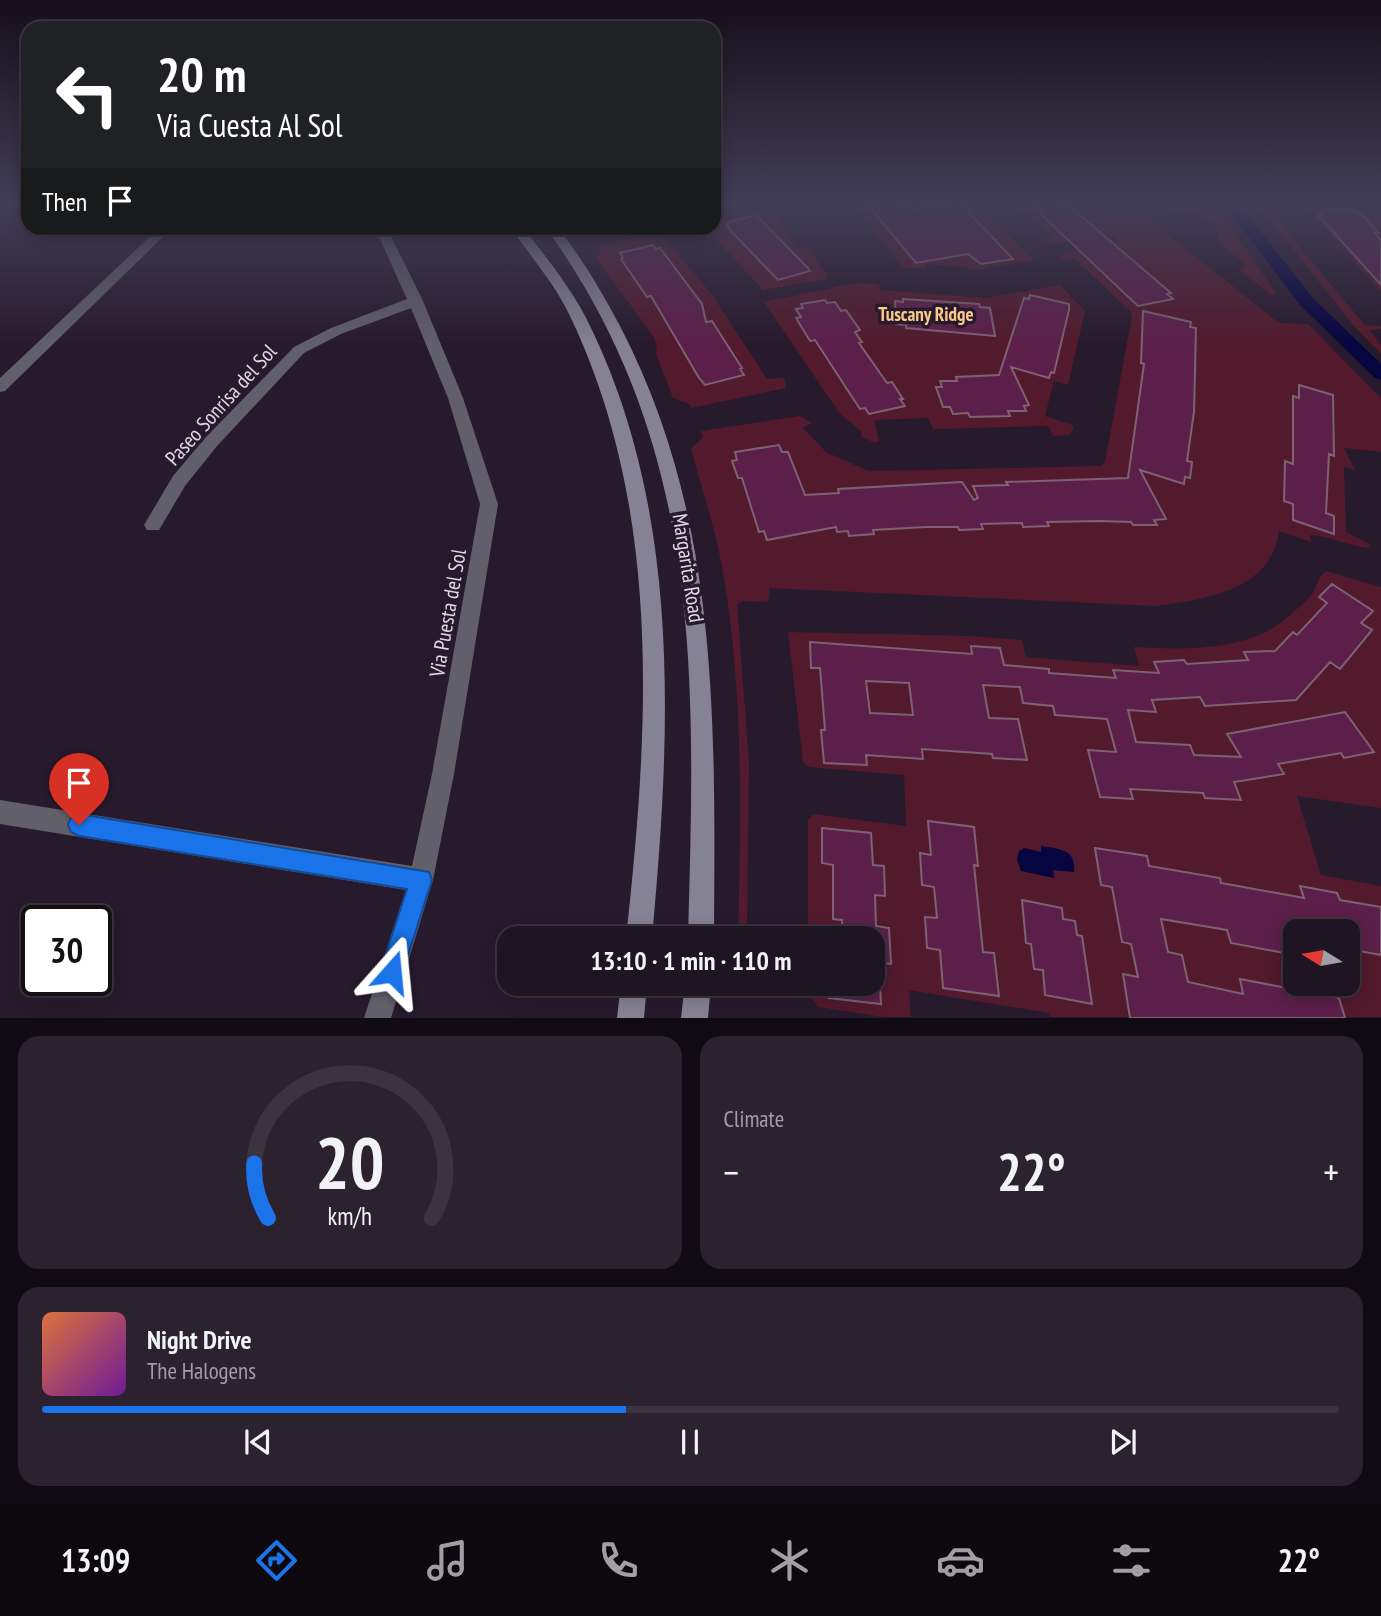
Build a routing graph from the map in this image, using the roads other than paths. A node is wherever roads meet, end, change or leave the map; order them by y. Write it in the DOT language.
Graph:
graph roads {
  1 [pos="144,250"];
  2 [pos="391,250"];
  3 [pos="532,250"];
  4 [pos="568,250"];
  5 [pos="416,301"];
  6 [pos="0,387"];
  7 [pos="153,525"];
  8 [pos="0,812"];
  9 [pos="421,880"];
  10 [pos="640,926"];
  11 [pos="701,926"];
  12 [pos="633,996"];
  13 [pos="697,996"];
  14 [pos="377,1017"];
  15 [pos="630,1017"];
  16 [pos="694,1017"];
  1 -- 6 [label="street"];
  2 -- 5 [label="street, Via Puesta del Sol"];
  3 -- 10 [label="main road, Margarita Road"];
  4 -- 11 [label="main road, Margarita Road"];
  5 -- 7 [label="street, Paseo Sonrisa del Sol"];
  5 -- 9 [label="street, Via Puesta del Sol"];
  8 -- 9 [label="street"];
  9 -- 14 [label="street, Via Puesta del Sol"];
  12 -- 15 [label="main road"];
  13 -- 16 [label="main road"];
}
